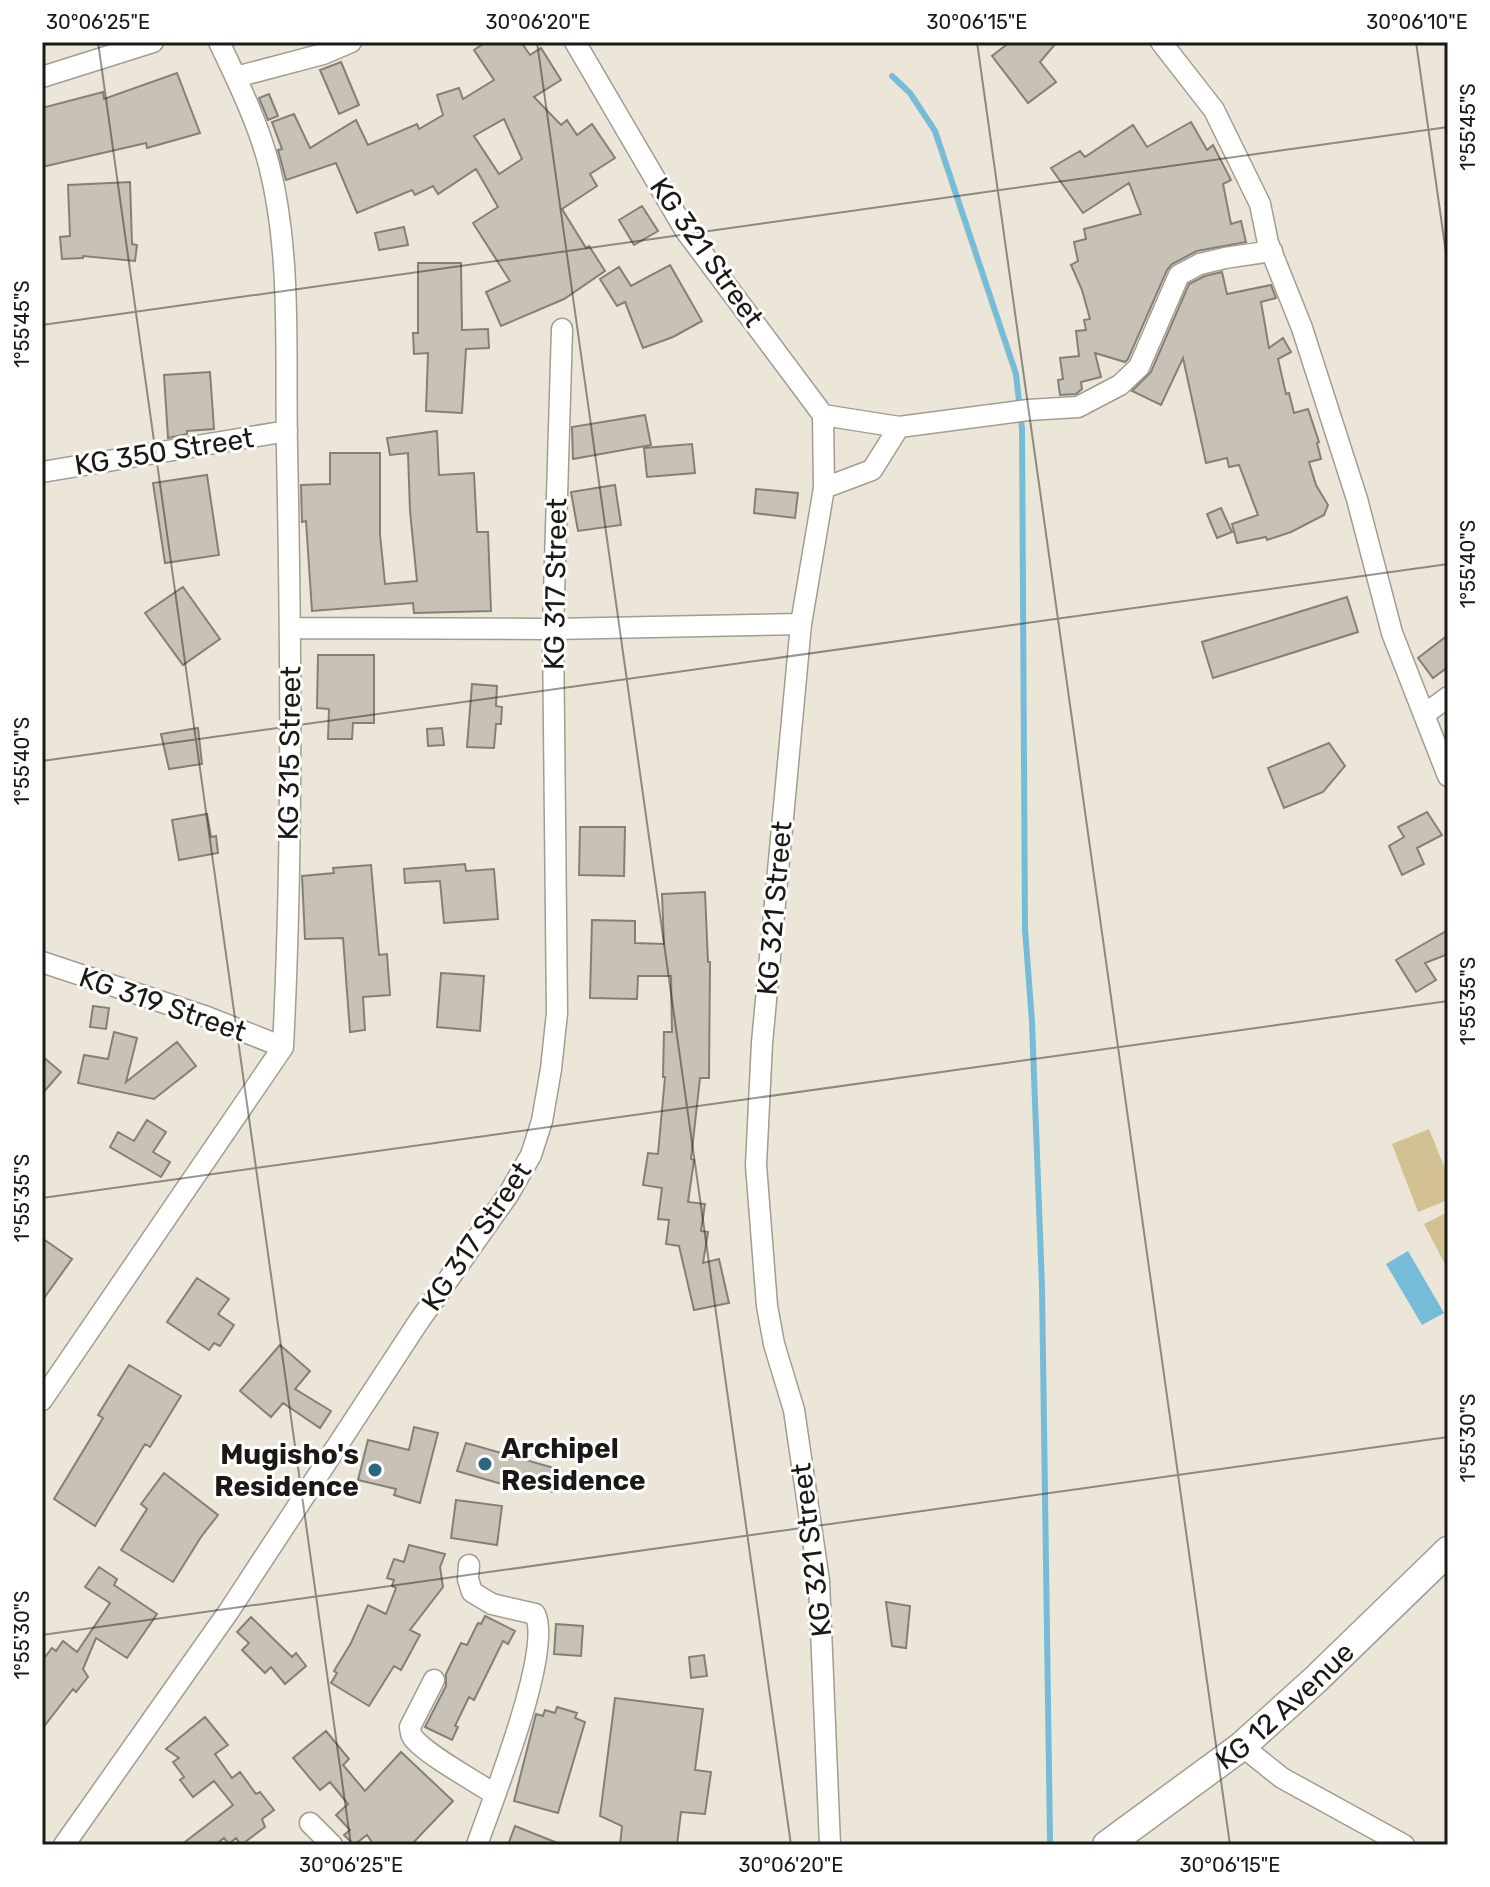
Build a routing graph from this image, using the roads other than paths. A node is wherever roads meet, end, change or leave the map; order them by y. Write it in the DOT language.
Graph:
graph roads {
  1 [pos="153,42"];
  2 [pos="219,42"];
  3 [pos="351,42"];
  4 [pos="575,42"];
  5 [pos="1161,42"];
  6 [pos="42,77"];
  7 [pos="236,77"];
  8 [pos="1272,251"];
  9 [pos="562,329"];
  10 [pos="823,415"];
  11 [pos="899,427"];
  12 [pos="287,431"];
  13 [pos="42,472"];
  14 [pos="824,488"];
  15 [pos="801,624"];
  16 [pos="291,628"];
  17 [pos="553,629"];
  18 [pos="1448,697"];
  19 [pos="1425,714"];
  20 [pos="1448,776"];
  21 [pos="42,962"];
  22 [pos="283,1047"];
  23 [pos="42,1400"];
  24 [pos="1448,1551"];
  25 [pos="469,1565"];
  26 [pos="434,1680"];
  27 [pos="1242,1746"];
  28 [pos="494,1794"];
  29 [pos="310,1823"];
  30 [pos="64,1845"];
  31 [pos="332,1845"];
  32 [pos="477,1845"];
  33 [pos="830,1845"];
  34 [pos="1107,1845"];
  35 [pos="1404,1845"];
  1 -- 6 [label="street"];
  2 -- 7 [label="street, KG 315 Street"];
  3 -- 7 [label="street"];
  4 -- 10 [label="street, KG 321 Street"];
  5 -- 8 [label="street"];
  7 -- 12 [label="street, KG 315 Street"];
  8 -- 11 [label="street"];
  8 -- 19 [label="street"];
  9 -- 17 [label="street, KG 317 Street"];
  10 -- 11 [label="street"];
  10 -- 14 [label="street, KG 321 Street"];
  11 -- 14 [label="street"];
  12 -- 13 [label="street, KG 350 Street"];
  12 -- 16 [label="street, KG 315 Street"];
  14 -- 15 [label="street, KG 321 Street"];
  15 -- 17 [label="street"];
  15 -- 33 [label="street, KG 321 Street"];
  16 -- 17 [label="street"];
  16 -- 22 [label="street, KG 315 Street"];
  17 -- 30 [label="street, KG 317 Street"];
  18 -- 19 [label="street"];
  19 -- 20 [label="street"];
  21 -- 22 [label="street, KG 319 Street"];
  22 -- 23 [label="street"];
  24 -- 27 [label="main road, KG 12 Avenue"];
  25 -- 28 [label="street"];
  26 -- 28 [label="street"];
  27 -- 34 [label="main road, KG 12 Avenue"];
  27 -- 35 [label="street"];
  28 -- 32 [label="street"];
  29 -- 31 [label="street"];
}
